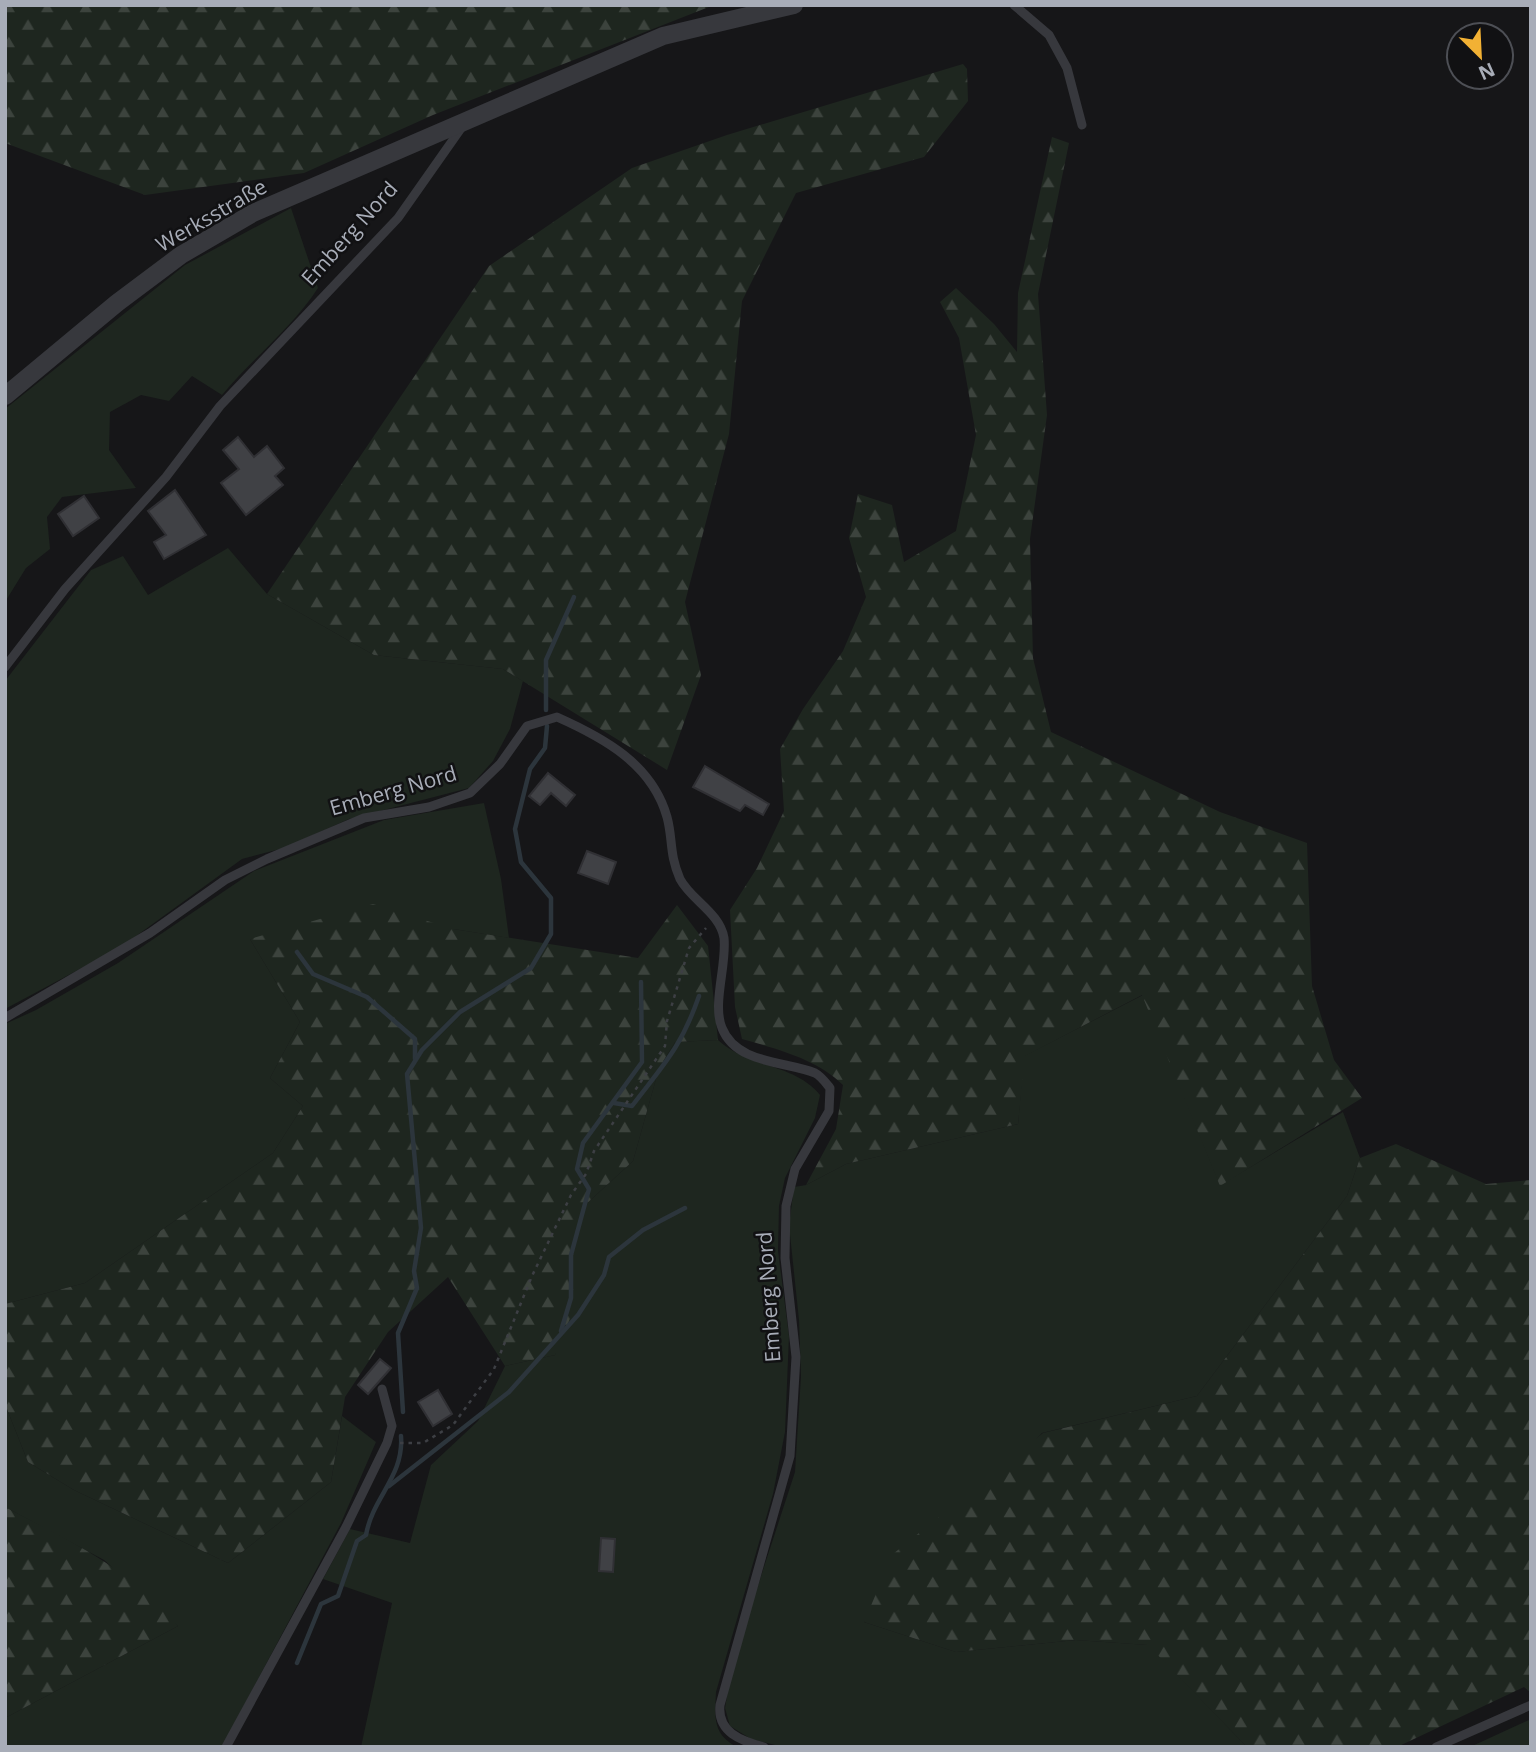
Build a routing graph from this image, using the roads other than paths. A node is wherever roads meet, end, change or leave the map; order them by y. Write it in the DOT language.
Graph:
graph roads {
  1 [pos="794,5"];
  2 [pos="1014,5"];
  3 [pos="467,120"];
  4 [pos="1082,125"];
  5 [pos="5,396"];
  6 [pos="5,667"];
  7 [pos="5,1018"];
  8 [pos="382,1389"];
  9 [pos="1531,1705"];
  10 [pos="226,1747"];
  11 [pos="764,1747"];
  12 [pos="1436,1747"];
  1 -- 3 [label="street"];
  2 -- 4 [label="lane"];
  3 -- 5 [label="street, Werksstraße"];
  3 -- 6 [label="lane, Emberg Nord"];
  7 -- 11 [label="lane, Emberg Nord"];
  8 -- 10 [label="lane"];
  9 -- 12 [label="lane"];
}
